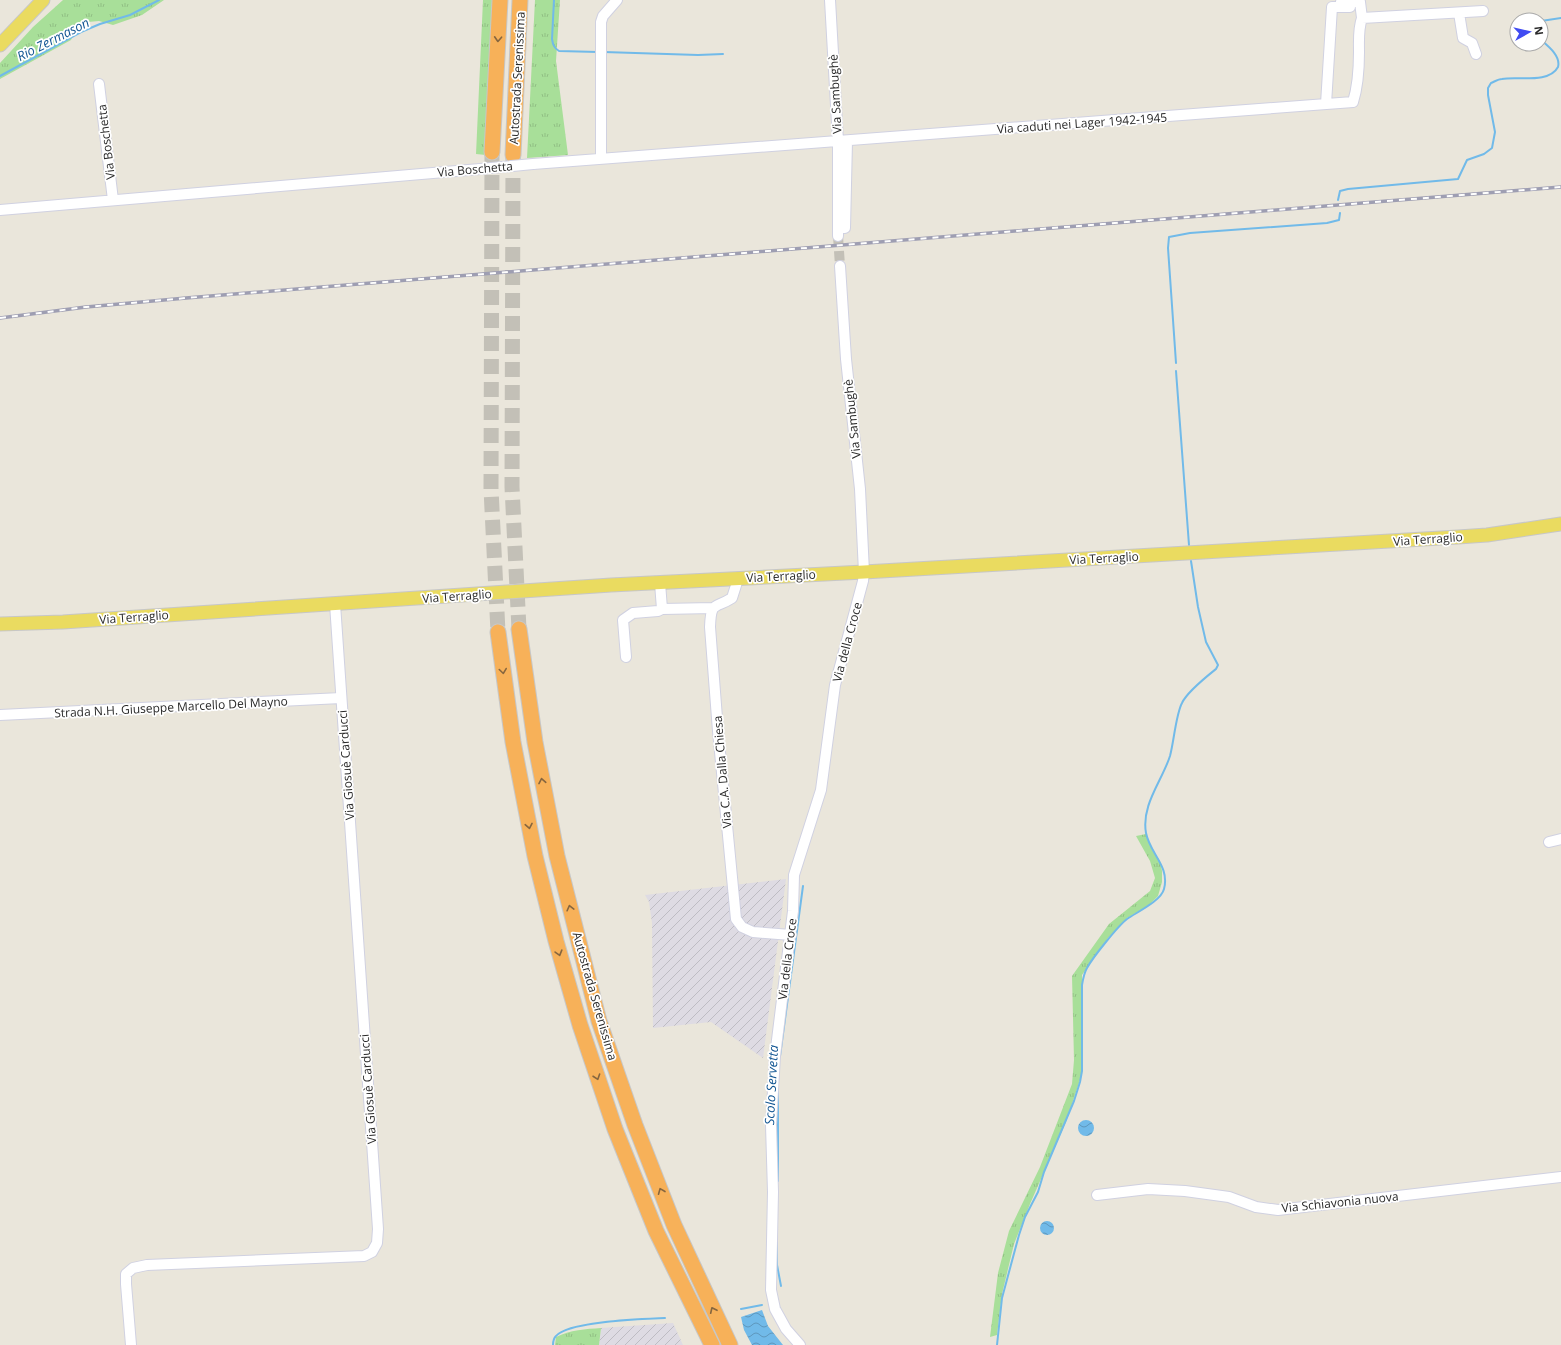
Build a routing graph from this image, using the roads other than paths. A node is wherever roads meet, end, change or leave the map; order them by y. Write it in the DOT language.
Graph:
graph roads {
  1 [pos="43,0"];
  2 [pos="500,0"];
  3 [pos="520,0"];
  4 [pos="617,0"];
  5 [pos="830,0"];
  6 [pos="1330,2"];
  7 [pos="1350,7"];
  8 [pos="1483,11"];
  9 [pos="1459,13"];
  10 [pos="1362,18"];
  11 [pos="0,44"];
  12 [pos="1476,54"];
  13 [pos="99,84"];
  14 [pos="1326,104"];
  15 [pos="842,141"];
  16 [pos="492,152"];
  17 [pos="513,155"];
  18 [pos="601,159"];
  19 [pos="113,200"];
  20 [pos="0,210"];
  21 [pos="845,228"];
  22 [pos="838,236"];
  23 [pos="840,266"];
  24 [pos="1561,524"];
  25 [pos="864,572"];
  26 [pos="738,579"];
  27 [pos="660,583"];
  28 [pos="335,604"];
  29 [pos="713,608"];
  30 [pos="662,609"];
  31 [pos="0,624"];
  32 [pos="519,630"];
  33 [pos="498,632"];
  34 [pos="626,657"];
  35 [pos="341,698"];
  36 [pos="0,715"];
  37 [pos="1561,839"];
  38 [pos="1548,842"];
  39 [pos="791,935"];
  40 [pos="1561,1177"];
  41 [pos="1097,1195"];
  42 [pos="131,1345"];
  43 [pos="712,1345"];
  44 [pos="730,1345"];
  45 [pos="800,1345"];
  1 -- 11 [label="main road"];
  2 -- 16 [label="highway, Autostrada Serenissima, one-way"];
  3 -- 17 [label="highway, Autostrada Serenissima"];
  4 -- 18 [label="street"];
  5 -- 15 [label="street, Via Sambughè"];
  6 -- 10 [label="street, Via caduti nei Lager 1942-1945"];
  7 -- 14 [label="street"];
  8 -- 9 [label="street"];
  9 -- 10 [label="street"];
  9 -- 12 [label="street"];
  10 -- 14 [label="street, Via caduti nei Lager 1942-1945"];
  13 -- 19 [label="street, Via Boschetta"];
  14 -- 15 [label="street, Via caduti nei Lager 1942-1945"];
  15 -- 18 [label="street, Via Boschetta"];
  15 -- 21 [label="street, Via Sambughè"];
  15 -- 22 [label="street, Via Sambughè"];
  18 -- 19 [label="street, Via Boschetta, bridge"];
  19 -- 20 [label="street, Via Boschetta"];
  23 -- 25 [label="street, Via Sambughè"];
  24 -- 25 [label="main road, Via Terraglio"];
  25 -- 26 [label="main road, Via Terraglio"];
  25 -- 39 [label="street, Via della Croce"];
  26 -- 27 [label="main road, Via Terraglio"];
  26 -- 29 [label="street"];
  27 -- 28 [label="main road, Via Terraglio"];
  27 -- 30 [label="street"];
  28 -- 31 [label="main road, Via Terraglio"];
  28 -- 35 [label="street, Via Giosuè Carducci"];
  29 -- 30 [label="street"];
  29 -- 39 [label="street, Via C.A. Dalla Chiesa"];
  30 -- 34 [label="street"];
  44 -- 32 [label="highway, Autostrada Serenissima, one-way"];
  33 -- 43 [label="highway, Autostrada Serenissima, one-way"];
  35 -- 36 [label="street, Strada N.H. Giuseppe Marcello Del Mayno"];
  35 -- 42 [label="street, Via Giosuè Carducci"];
  37 -- 38 [label="street"];
  39 -- 45 [label="street, Via della Croce"];
  40 -- 41 [label="street, Via Schiavonia nuova"];
}
